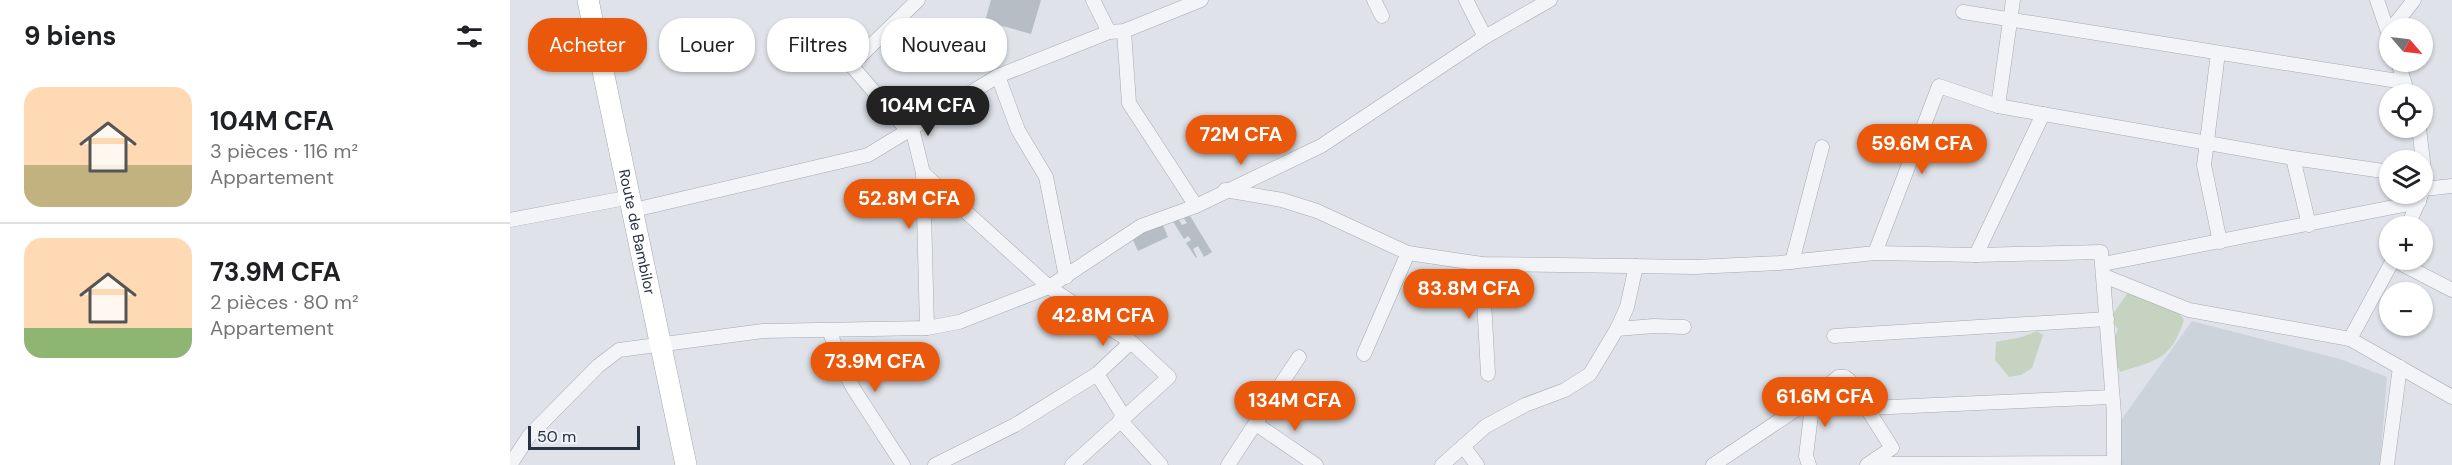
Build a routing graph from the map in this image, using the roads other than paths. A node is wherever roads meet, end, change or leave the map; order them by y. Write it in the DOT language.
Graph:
graph roads {
  1 [pos="588,0"];
  2 [pos="918,0"];
  3 [pos="1093,0"];
  4 [pos="1201,0"];
  5 [pos="1374,0"];
  6 [pos="1466,0"];
  7 [pos="1550,0"];
  8 [pos="2013,0"];
  9 [pos="2376,0"];
  10 [pos="2414,0"];
  11 [pos="1963,12"];
  12 [pos="1382,16"];
  13 [pos="2384,18"];
  14 [pos="2401,18"];
  15 [pos="2010,20"];
  16 [pos="1124,31"];
  17 [pos="1109,32"];
  18 [pos="1485,37"];
  19 [pos="2218,53"];
  20 [pos="998,76"];
  21 [pos="2385,84"];
  22 [pos="1998,106"];
  23 [pos="2043,114"];
  24 [pos="910,130"];
  25 [pos="2206,143"];
  26 [pos="1822,147"];
  27 [pos="2293,159"];
  28 [pos="2379,171"];
  29 [pos="923,173"];
  30 [pos="2433,188"];
  31 [pos="2449,188"];
  32 [pos="1225,190"];
  33 [pos="2379,202"];
  34 [pos="632,204"];
  35 [pos="1196,206"];
  36 [pos="510,220"];
  37 [pos="2310,225"];
  38 [pos="2220,242"];
  39 [pos="1408,253"];
  40 [pos="1875,253"];
  41 [pos="1976,255"];
  42 [pos="1792,262"];
  43 [pos="1482,264"];
  44 [pos="1636,266"];
  45 [pos="2103,270"];
  46 [pos="2388,270"];
  47 [pos="2413,270"];
  48 [pos="1066,277"];
  49 [pos="1049,287"];
  50 [pos="2452,290"];
  51 [pos="2107,319"];
  52 [pos="1684,327"];
  53 [pos="927,328"];
  54 [pos="829,330"];
  55 [pos="1617,330"];
  56 [pos="1834,336"];
  57 [pos="2350,339"];
  58 [pos="1131,342"];
  59 [pos="661,344"];
  60 [pos="1365,354"];
  61 [pos="1299,357"];
  62 [pos="2400,367"];
  63 [pos="1097,374"];
  64 [pos="1488,374"];
  65 [pos="2112,397"];
  66 [pos="2452,397"];
  67 [pos="1813,398"];
  68 [pos="1868,408"];
  69 [pos="1122,419"];
  70 [pos="1256,424"];
  71 [pos="1462,446"];
  72 [pos="1871,462"];
  73 [pos="2114,464"];
  74 [pos="510,465"];
  75 [pos="686,465"];
  76 [pos="903,465"];
  77 [pos="935,465"];
  78 [pos="1072,465"];
  79 [pos="1161,465"];
  80 [pos="1228,465"];
  81 [pos="1316,465"];
  82 [pos="1442,465"];
  83 [pos="1478,465"];
  84 [pos="1713,465"];
  85 [pos="1809,465"];
  86 [pos="2387,465"];
  1 -- 34 [label="main road, Route de Bambilor"];
  2 -- 24 [label="street"];
  3 -- 17 [label="street"];
  4 -- 16 [label="street"];
  5 -- 12 [label="street"];
  6 -- 18 [label="street"];
  7 -- 18 [label="street"];
  8 -- 15 [label="street"];
  9 -- 13 [label="street"];
  10 -- 14 [label="street"];
  11 -- 15 [label="street"];
  15 -- 19 [label="street"];
  15 -- 22 [label="street"];
  16 -- 17 [label="street"];
  16 -- 35 [label="street"];
  17 -- 20 [label="street"];
  18 -- 32 [label="street"];
  19 -- 21 [label="street"];
  19 -- 25 [label="street"];
  20 -- 24 [label="street"];
  20 -- 48 [label="street"];
  22 -- 23 [label="street"];
  22 -- 40 [label="street"];
  23 -- 25 [label="street"];
  23 -- 41 [label="street"];
  24 -- 29 [label="street"];
  24 -- 34 [label="street"];
  25 -- 27 [label="street"];
  25 -- 38 [label="street"];
  26 -- 42 [label="street"];
  27 -- 28 [label="street"];
  27 -- 37 [label="street"];
  29 -- 49 [label="street"];
  29 -- 53 [label="street"];
  30 -- 31 [label="street"];
  32 -- 35 [label="street"];
  32 -- 39 [label="street"];
  33 -- 37 [label="street"];
  34 -- 36 [label="street"];
  34 -- 59 [label="main road, Route de Bambilor"];
  35 -- 48 [label="street"];
  37 -- 38 [label="street"];
  38 -- 45 [label="street"];
  39 -- 43 [label="street"];
  39 -- 60 [label="street"];
  40 -- 41 [label="street"];
  40 -- 42 [label="street"];
  41 -- 45 [label="street"];
  42 -- 44 [label="street"];
  43 -- 44 [label="street"];
  43 -- 64 [label="street"];
  44 -- 55 [label="street"];
  45 -- 51 [label="street"];
  45 -- 57 [label="street"];
  46 -- 57 [label="street"];
  47 -- 50 [label="street"];
  48 -- 49 [label="street"];
  49 -- 53 [label="street"];
  49 -- 58 [label="street"];
  51 -- 56 [label="street"];
  51 -- 65 [label="street"];
  52 -- 55 [label="street"];
  53 -- 54 [label="street"];
  54 -- 59 [label="street"];
  54 -- 76 [label="street"];
  55 -- 71 [label="street"];
  57 -- 62 [label="street"];
  58 -- 63 [label="street"];
  58 -- 69 [label="street"];
  59 -- 74 [label="street"];
  59 -- 75 [label="main road, Route de Bambilor"];
  61 -- 70 [label="street"];
  62 -- 66 [label="street"];
  62 -- 86 [label="street"];
  63 -- 69 [label="street"];
  63 -- 77 [label="street"];
  65 -- 68 [label="street"];
  65 -- 73 [label="street"];
  67 -- 68 [label="street"];
  67 -- 84 [label="street"];
  67 -- 85 [label="street"];
  68 -- 72 [label="street"];
  69 -- 78 [label="street"];
  69 -- 79 [label="street"];
  70 -- 80 [label="street"];
  70 -- 81 [label="street"];
  71 -- 82 [label="street"];
  71 -- 83 [label="street"];
  72 -- 73 [label="street"];
}
